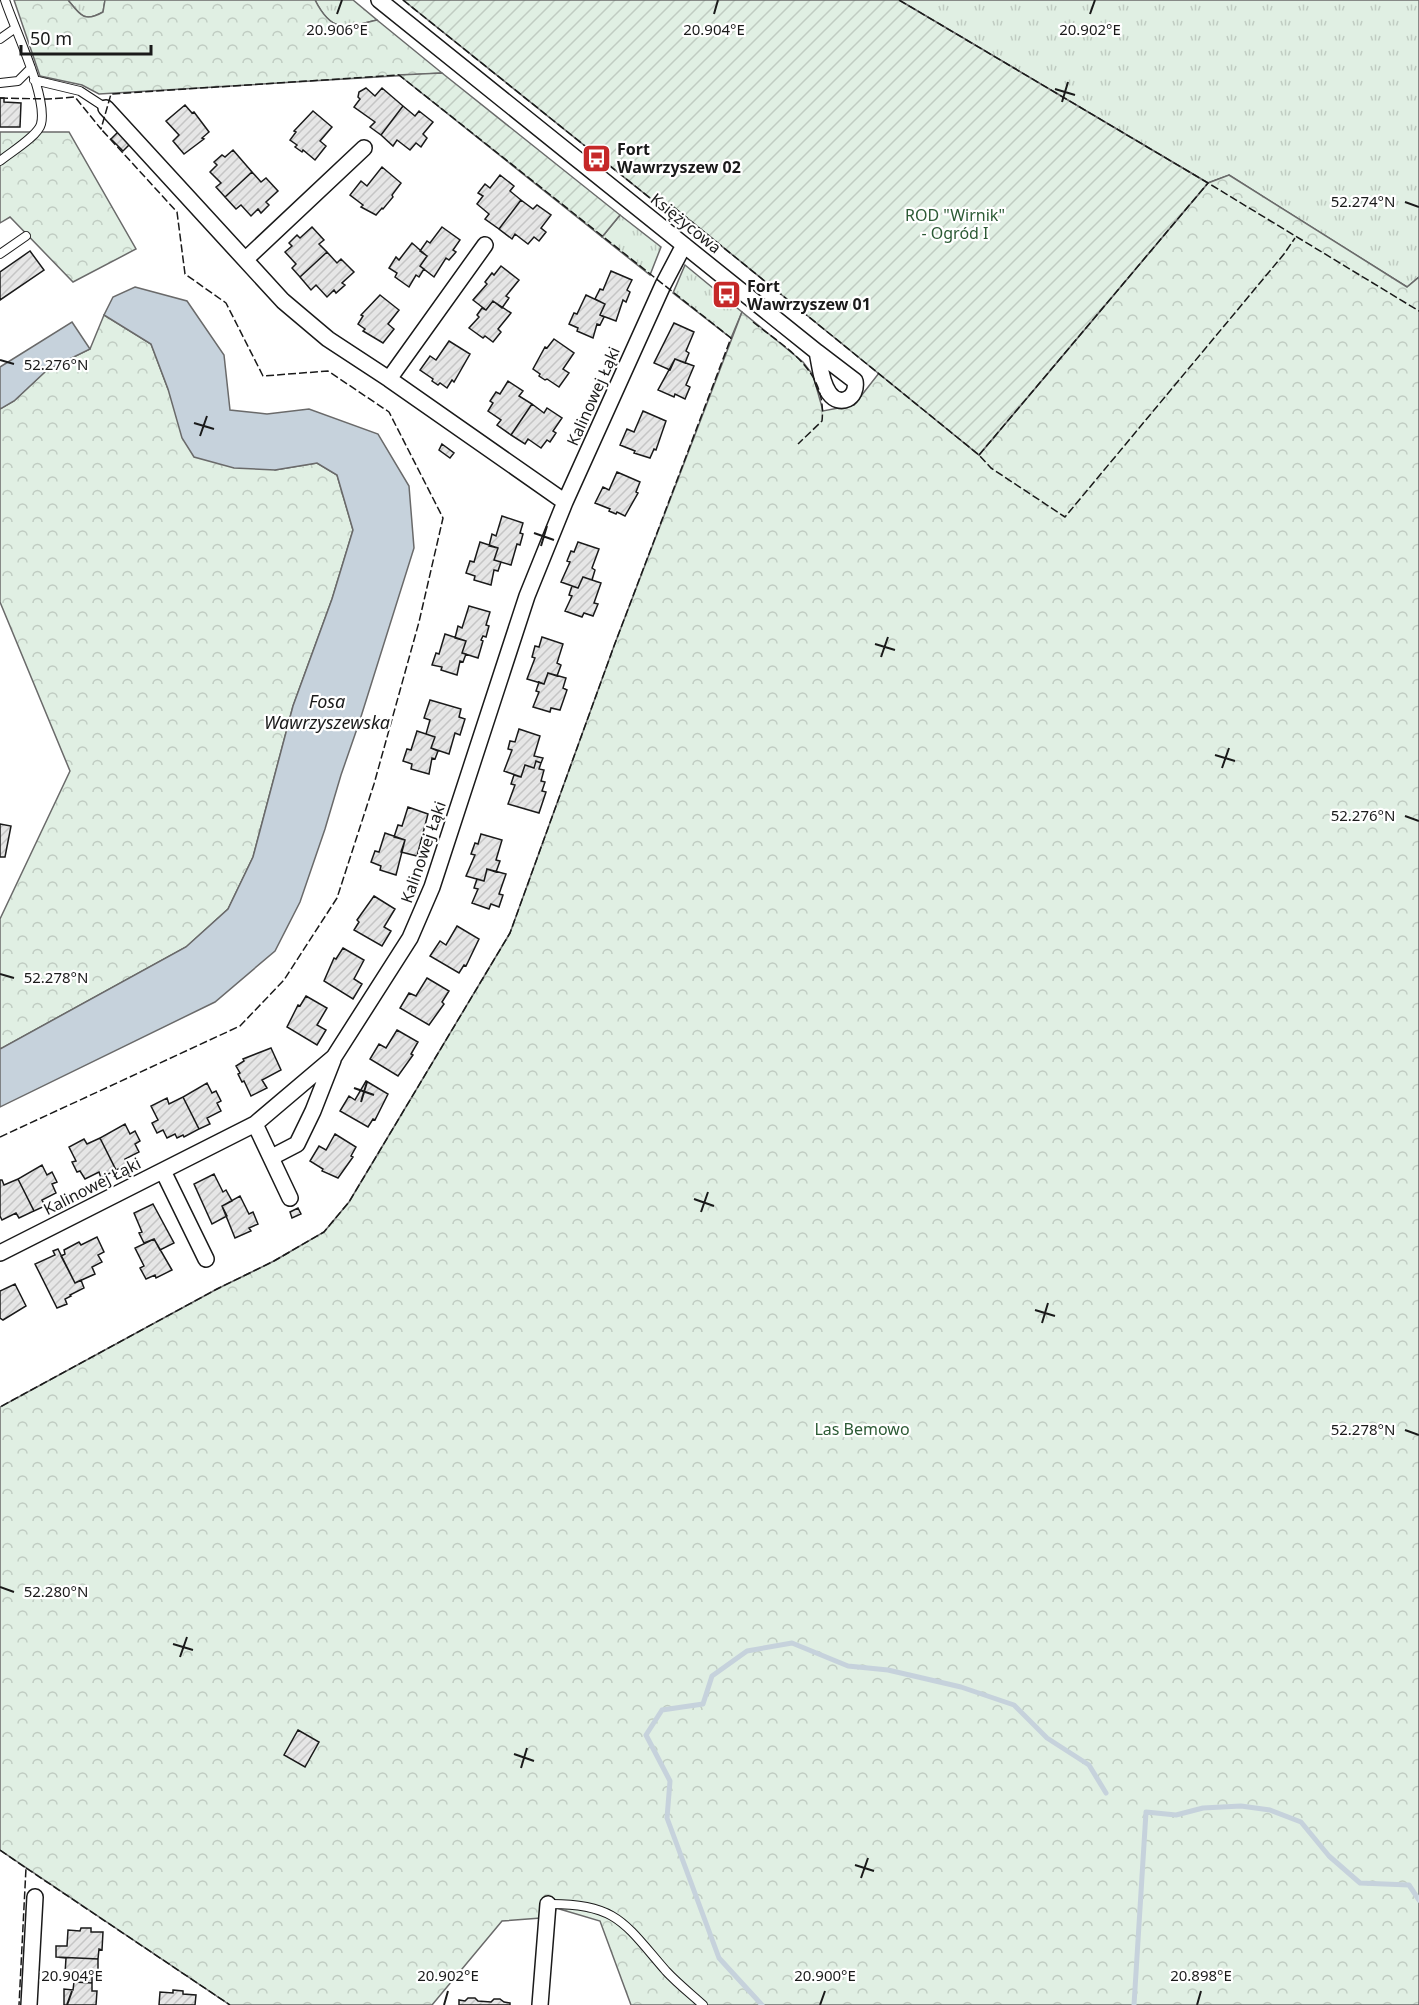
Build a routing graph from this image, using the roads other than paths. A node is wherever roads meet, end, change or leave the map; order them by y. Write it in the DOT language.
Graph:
graph roads {
  1 [pos="5,0"];
  2 [pos="379,0"];
  3 [pos="14,29"];
  4 [pos="0,39"];
  5 [pos="31,69"];
  6 [pos="34,80"];
  7 [pos="0,83"];
  8 [pos="106,108"];
  9 [pos="364,148"];
  10 [pos="0,161"];
  11 [pos="26,236"];
  12 [pos="485,245"];
  13 [pos="684,245"];
  14 [pos="0,254"];
  15 [pos="246,259"];
  16 [pos="817,352"];
  17 [pos="389,379"];
  18 [pos="565,502"];
  19 [pos="334,1057"];
  20 [pos="255,1124"];
  21 [pos="272,1157"];
  22 [pos="163,1171"];
  23 [pos="290,1198"];
  24 [pos="0,1253"];
  25 [pos="206,1259"];
  26 [pos="35,1896"];
  27 [pos="548,1904"];
  28 [pos="29,2005"];
  29 [pos="540,2005"];
  30 [pos="703,2005"];
  1 -- 3 [label="lane"];
  2 -- 13 [label="street, Księżycowa"];
  3 -- 4 [label="lane"];
  3 -- 5 [label="lane"];
  5 -- 6 [label="lane"];
  5 -- 7 [label="lane"];
  6 -- 8 [label="lane"];
  6 -- 10 [label="lane"];
  8 -- 15 [label="street"];
  9 -- 15 [label="street"];
  11 -- 14 [label="lane"];
  12 -- 17 [label="street"];
  13 -- 16 [label="street, Księżycowa"];
  13 -- 18 [label="street, Kalinowej Łąki"];
  15 -- 17 [label="street"];
  16 -- 16 [label="street, Księżycowa"];
  17 -- 18 [label="street"];
  18 -- 19 [label="street, Kalinowej Łąki"];
  19 -- 20 [label="street, Kalinowej Łąki"];
  19 -- 21 [label="street"];
  20 -- 21 [label="street"];
  20 -- 22 [label="street, Kalinowej Łąki"];
  21 -- 23 [label="street"];
  22 -- 24 [label="street, Kalinowej Łąki"];
  22 -- 25 [label="street"];
  26 -- 28 [label="street"];
  27 -- 29 [label="street"];
  27 -- 30 [label="lane"];
}
